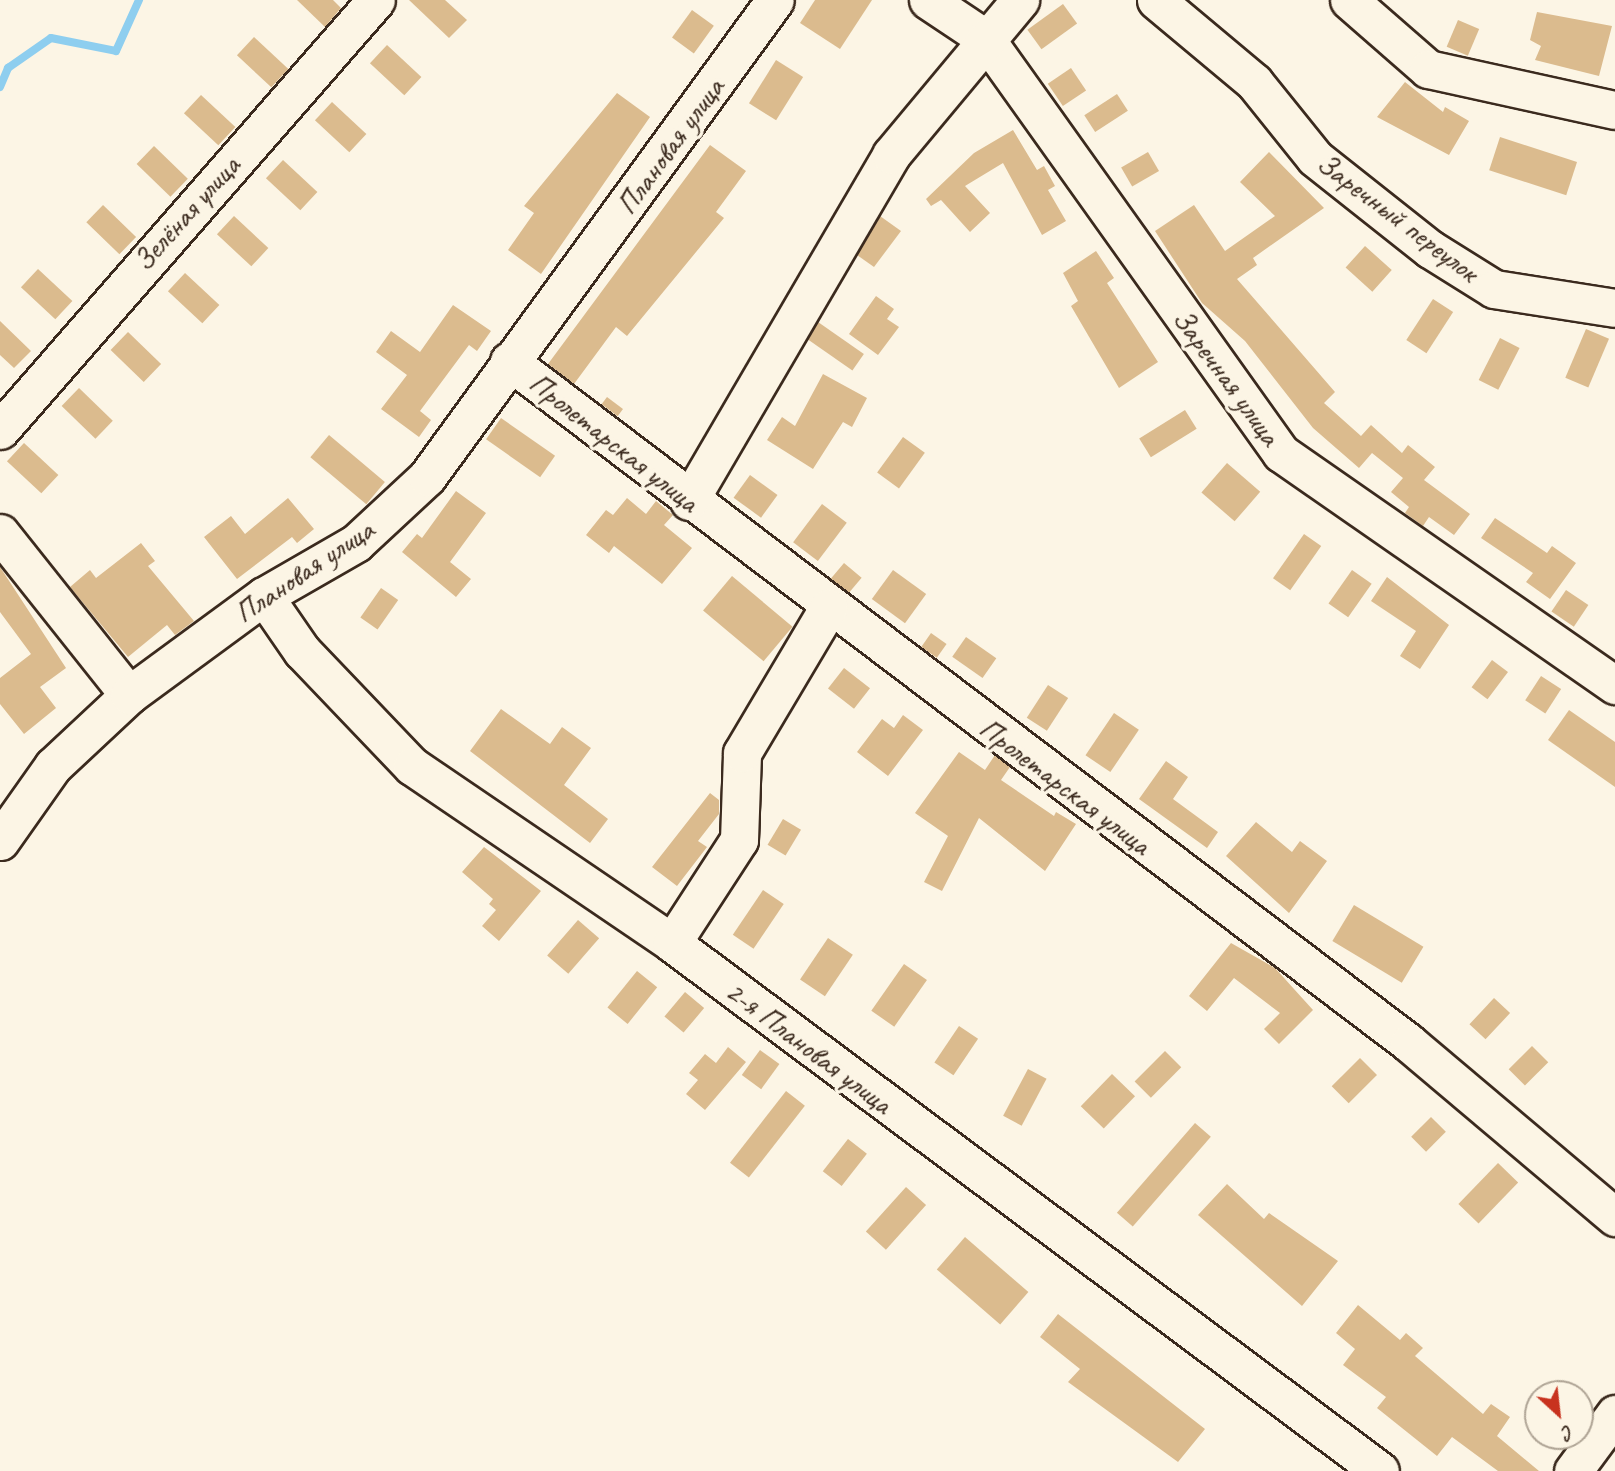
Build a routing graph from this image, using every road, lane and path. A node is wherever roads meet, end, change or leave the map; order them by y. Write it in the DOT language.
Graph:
graph roads {
  1 [pos="376,0"];
  2 [pos="775,0"];
  3 [pos="928,0"];
  4 [pos="1020,0"];
  5 [pos="1156,0"];
  6 [pos="1349,0"];
  7 [pos="985,38"];
  8 [pos="1615,110"];
  9 [pos="1615,309"];
  10 [pos="509,361"];
  11 [pos="0,430"];
  12 [pos="689,501"];
  13 [pos="0,533"];
  14 [pos="264,596"];
  15 [pos="828,608"];
  16 [pos="1615,685"];
  17 [pos="129,695"];
  18 [pos="0,841"];
  19 [pos="672,943"];
  20 [pos="1615,1217"];
  21 [pos="1615,1414"];
  22 [pos="1380,1471"];
  23 [pos="1573,1471"];
  1 -- 11 [label="street, Зелёная улица"];
  2 -- 10 [label="street, Плановая улица"];
  3 -- 7 [label="street, Заречная улица"];
  4 -- 7 [label="street"];
  5 -- 9 [label="street, Заречный переулок"];
  6 -- 8 [label="street"];
  7 -- 12 [label="street"];
  7 -- 16 [label="street, Заречная улица"];
  10 -- 12 [label="street, Пролетарская улица"];
  10 -- 14 [label="street, Плановая улица"];
  12 -- 15 [label="street, Пролетарская улица"];
  13 -- 17 [label="street"];
  14 -- 17 [label="street, Плановая улица"];
  14 -- 19 [label="street, 2-я Плановая улица"];
  15 -- 19 [label="street"];
  15 -- 20 [label="street, Пролетарская улица"];
  17 -- 18 [label="street, Плановая улица"];
  19 -- 22 [label="street, 2-я Плановая улица"];
  21 -- 23 [label="street"];
}
